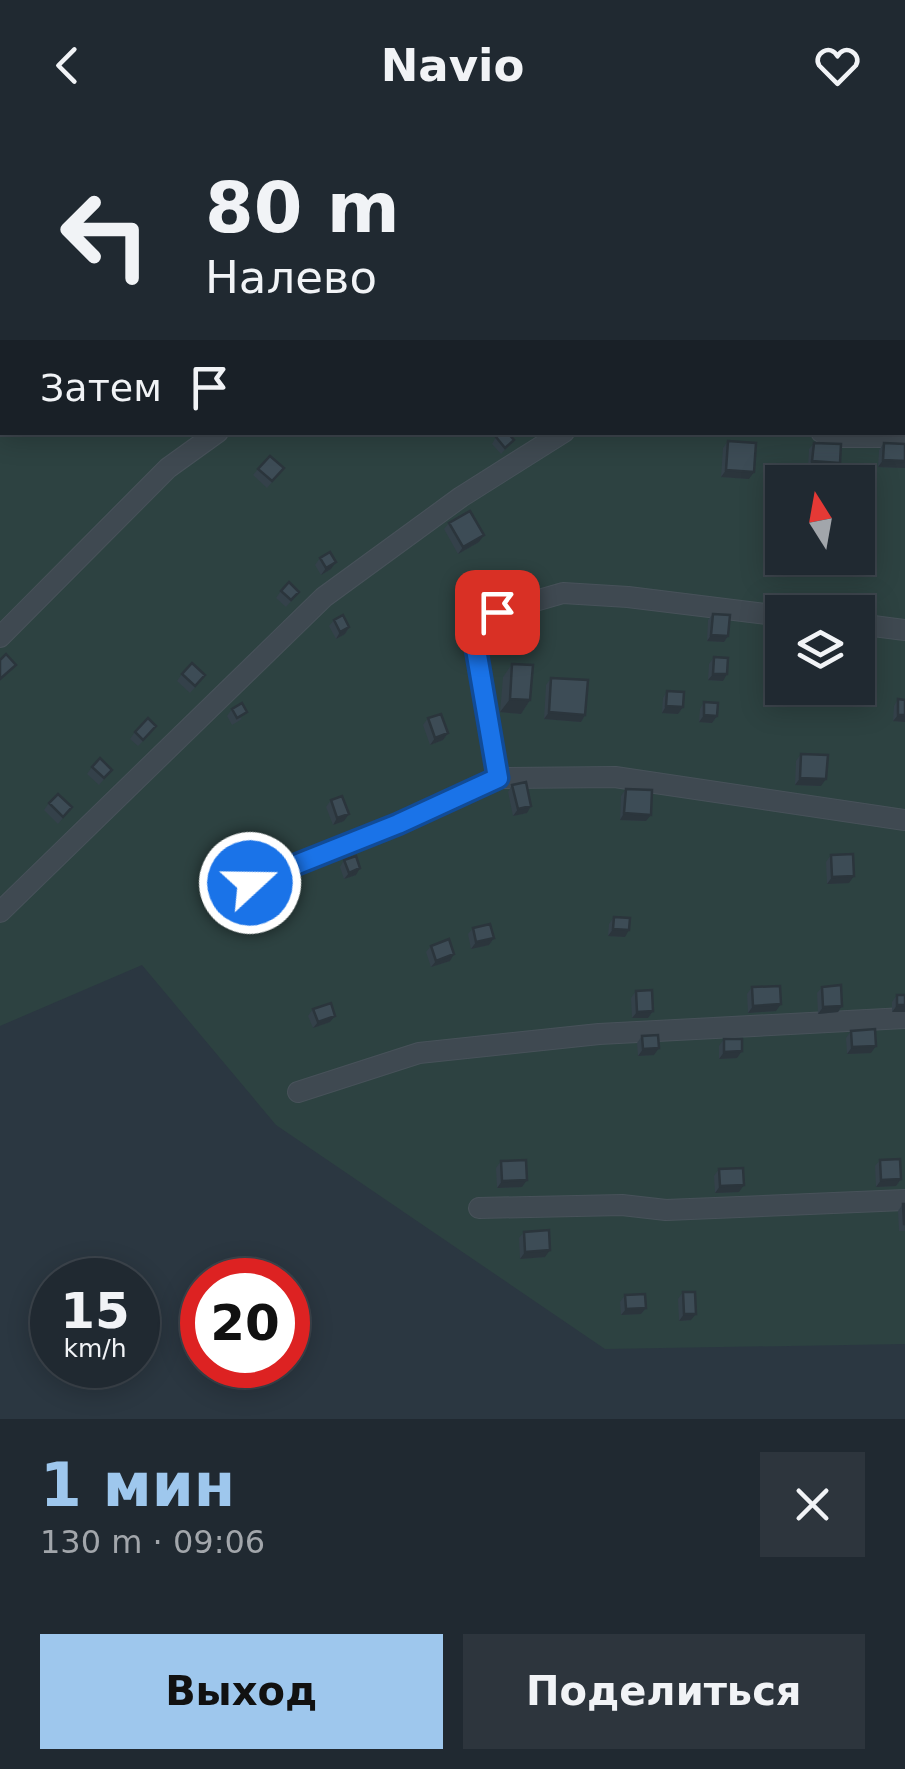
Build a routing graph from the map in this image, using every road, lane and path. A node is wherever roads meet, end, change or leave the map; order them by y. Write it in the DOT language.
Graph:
graph roads {
  1 [pos="214,435"];
  2 [pos="559,435"];
  3 [pos="828,435"];
  4 [pos="905,436"];
  5 [pos="765,614"];
  6 [pos="875,626"];
  7 [pos="905,630"];
  8 [pos="0,637"];
  9 [pos="498,778"];
  10 [pos="905,820"];
  11 [pos="250,883"];
  12 [pos="0,912"];
  13 [pos="905,1018"];
  14 [pos="298,1092"];
  15 [pos="905,1200"];
  16 [pos="479,1208"];
  1 -- 8 [label="lane"];
  2 -- 12 [label="lane"];
  3 -- 4 [label="lane"];
  5 -- 9 [label="lane"];
  6 -- 7 [label="lane"];
  9 -- 10 [label="lane"];
  9 -- 11 [label="lane"];
  13 -- 14 [label="lane"];
  15 -- 16 [label="lane"];
}
